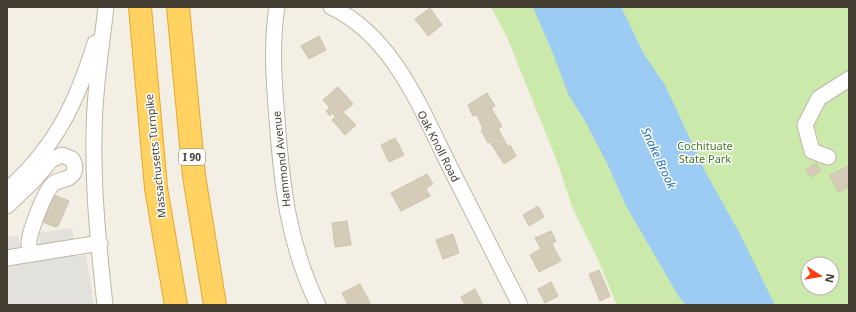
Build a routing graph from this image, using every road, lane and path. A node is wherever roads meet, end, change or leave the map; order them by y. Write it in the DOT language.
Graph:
graph roads {
  1 [pos="105,7"];
  2 [pos="140,7"];
  3 [pos="178,7"];
  4 [pos="277,7"];
  5 [pos="331,7"];
  6 [pos="849,79"];
  7 [pos="828,157"];
  8 [pos="7,190"];
  9 [pos="7,206"];
  10 [pos="100,243"];
  11 [pos="29,245"];
  12 [pos="7,258"];
  13 [pos="105,305"];
  14 [pos="176,305"];
  15 [pos="215,305"];
  16 [pos="318,305"];
  17 [pos="520,305"];
  1 -- 8 [label="street"];
  1 -- 10 [label="street"];
  2 -- 14 [label="highway, Massachusetts Turnpike"];
  3 -- 15 [label="highway, I 90"];
  4 -- 16 [label="street, Hammond Avenue"];
  5 -- 17 [label="street, Oak Knoll Road"];
  6 -- 7 [label="street"];
  9 -- 11 [label="street"];
  10 -- 12 [label="street"];
  10 -- 13 [label="street"];
}
